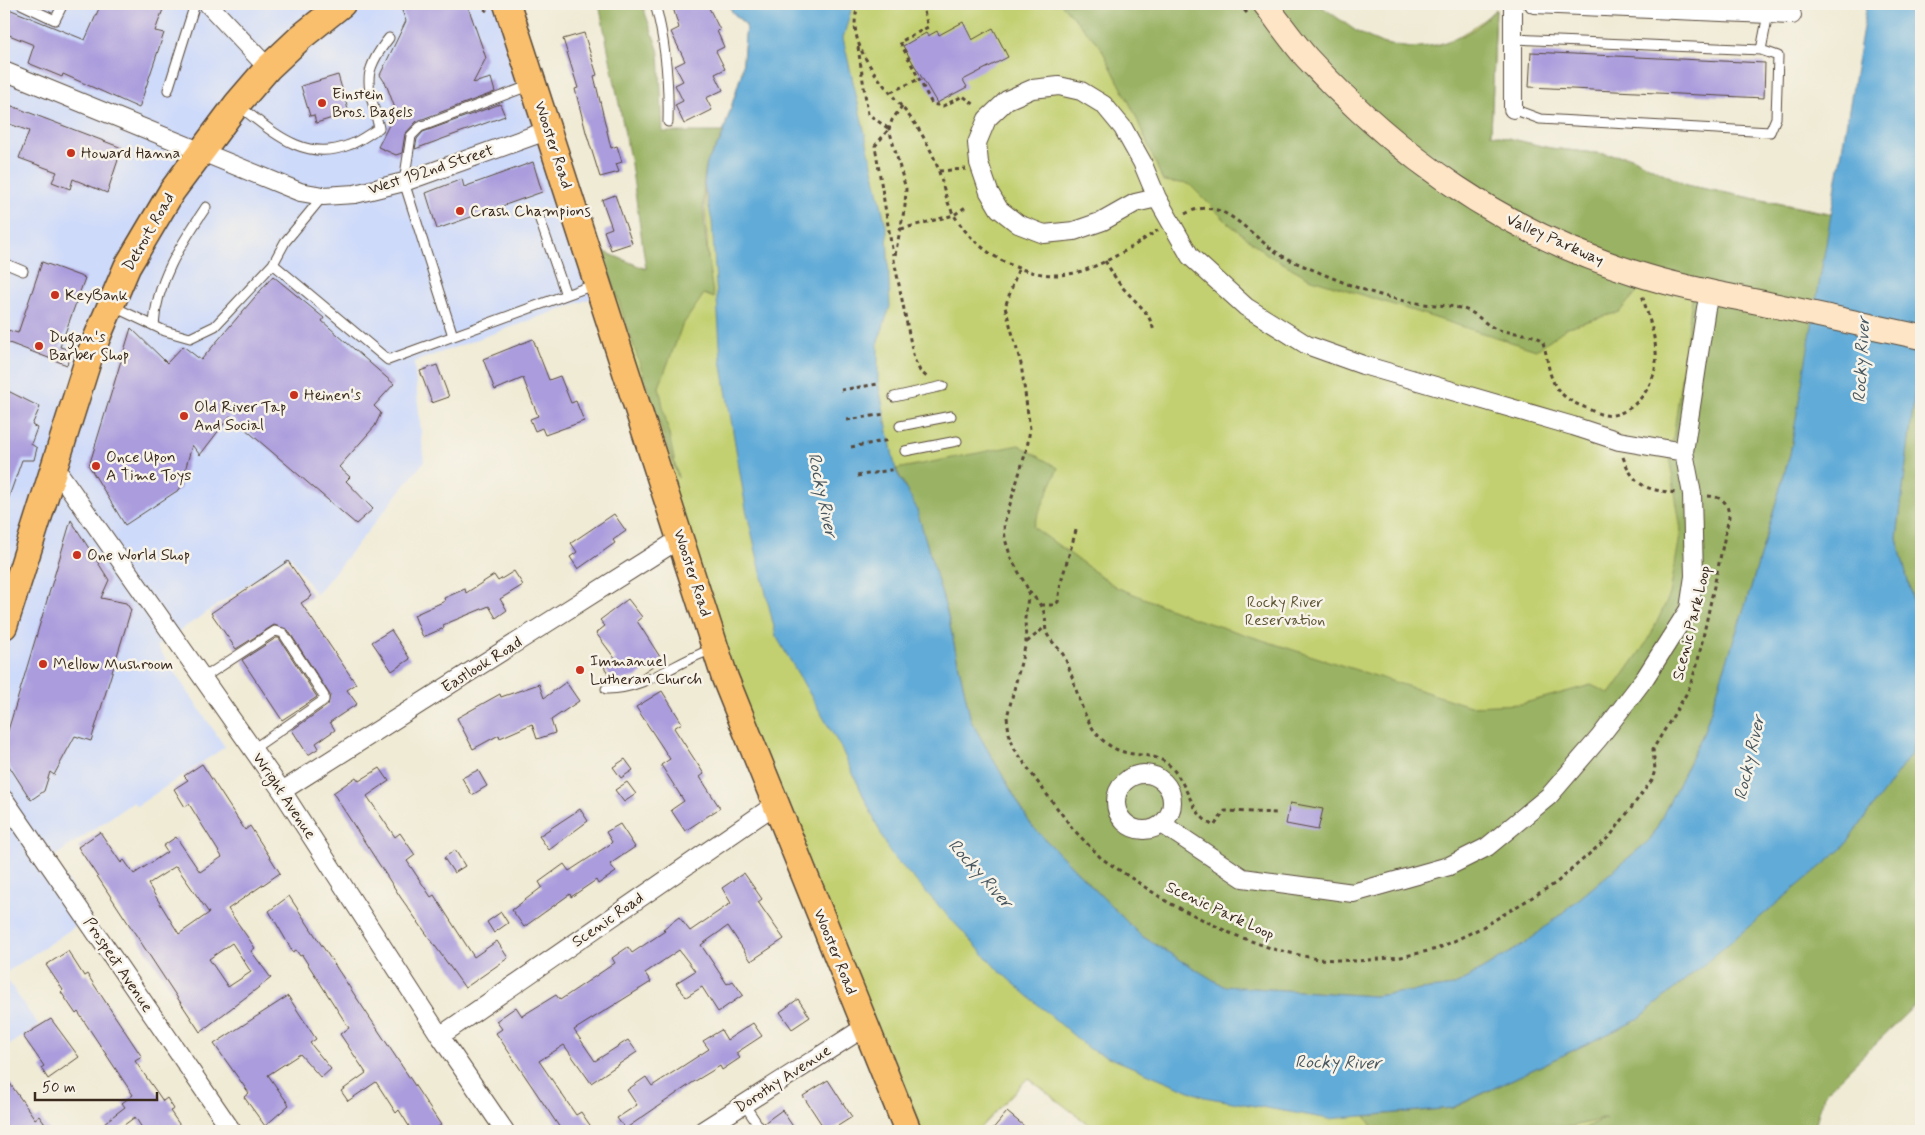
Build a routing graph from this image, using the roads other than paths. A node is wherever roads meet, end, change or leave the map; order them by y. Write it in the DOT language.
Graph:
graph roads {
  1 [pos="21,4"];
  2 [pos="62,4"];
  3 [pos="195,4"];
  4 [pos="208,4"];
  5 [pos="342,4"];
  6 [pos="655,4"];
  7 [pos="1265,4"];
  8 [pos="1513,4"];
  9 [pos="1534,4"];
  10 [pos="1621,6"];
  11 [pos="498,8"];
  12 [pos="1768,14"];
  13 [pos="1792,15"];
  14 [pos="389,38"];
  15 [pos="1513,39"];
  16 [pos="1761,50"];
  17 [pos="268,68"];
  18 [pos="4,71"];
  19 [pos="533,84"];
  20 [pos="168,90"];
  21 [pos="237,104"];
  22 [pos="1513,109"];
  23 [pos="668,122"];
  24 [pos="549,130"];
  25 [pos="199,152"];
  26 [pos="404,182"];
  27 [pos="324,196"];
  28 [pos="1157,198"];
  29 [pos="206,207"];
  30 [pos="539,216"];
  31 [pos="4,263"];
  32 [pos="273,264"];
  33 [pos="23,271"];
  34 [pos="598,283"];
  35 [pos="1710,292"];
  36 [pos="566,295"];
  37 [pos="110,305"];
  38 [pos="154,326"];
  39 [pos="453,336"];
  40 [pos="1921,337"];
  41 [pos="943,386"];
  42 [pos="894,397"];
  43 [pos="951,416"];
  44 [pos="900,426"];
  45 [pos="957,441"];
  46 [pos="905,451"];
  47 [pos="1684,452"];
  48 [pos="54,466"];
  49 [pos="681,538"];
  50 [pos="4,626"];
  51 [pos="716,648"];
  52 [pos="203,678"];
  53 [pos="606,689"];
  54 [pos="253,749"];
  55 [pos="282,791"];
  56 [pos="4,799"];
  57 [pos="776,804"];
  58 [pos="1162,824"];
  59 [pos="865,1027"];
  60 [pos="440,1036"];
  61 [pos="744,1104"];
  62 [pos="232,1131"];
  63 [pos="505,1131"];
  64 [pos="702,1131"];
  65 [pos="762,1131"];
  66 [pos="908,1131"];
  1 -- 2 [label="lane"];
  3 -- 20 [label="lane"];
  4 -- 17 [label="street"];
  5 -- 17 [label="main road, Detroit Road"];
  6 -- 23 [label="lane"];
  7 -- 35 [label="street, Valley Parkway"];
  8 -- 15 [label="street"];
  9 -- 10 [label="street"];
  10 -- 12 [label="street"];
  11 -- 19 [label="main road, Wooster Road"];
  12 -- 13 [label="street"];
  12 -- 16 [label="lane"];
  14 -- 21 [label="lane"];
  15 -- 16 [label="lane"];
  15 -- 22 [label="street"];
  16 -- 22 [label="lane"];
  17 -- 21 [label="main road, Detroit Road"];
  18 -- 25 [label="street, West 192nd Street"];
  19 -- 24 [label="main road, Wooster Road"];
  19 -- 26 [label="lane"];
  21 -- 25 [label="main road, Detroit Road"];
  24 -- 26 [label="street, West 192nd Street"];
  24 -- 34 [label="main road, Wooster Road"];
  25 -- 27 [label="street, West 192nd Street"];
  25 -- 37 [label="main road, Detroit Road"];
  26 -- 27 [label="street, West 192nd Street"];
  26 -- 39 [label="lane"];
  27 -- 32 [label="lane"];
  28 -- 28 [label="street"];
  28 -- 47 [label="street"];
  29 -- 38 [label="lane"];
  30 -- 36 [label="lane"];
  31 -- 33 [label="lane"];
  32 -- 38 [label="lane"];
  32 -- 39 [label="lane"];
  34 -- 36 [label="lane"];
  34 -- 49 [label="main road, Wooster Road"];
  35 -- 40 [label="street, Valley Parkway"];
  35 -- 47 [label="street"];
  36 -- 39 [label="lane"];
  37 -- 38 [label="lane"];
  37 -- 48 [label="main road, Detroit Road"];
  41 -- 42 [label="lane"];
  43 -- 44 [label="lane"];
  45 -- 46 [label="lane"];
  47 -- 58 [label="street"];
  48 -- 50 [label="main road, Detroit Road"];
  48 -- 52 [label="street, Wright Avenue"];
  49 -- 51 [label="main road, Wooster Road"];
  49 -- 55 [label="street, Eastlook Road"];
  51 -- 53 [label="lane"];
  51 -- 57 [label="main road, Wooster Road"];
  52 -- 54 [label="street, Wright Avenue"];
  52 -- 54 [label="lane"];
  54 -- 55 [label="street, Wright Avenue"];
  55 -- 60 [label="street, Wright Avenue"];
  56 -- 62 [label="street, Prospect Avenue"];
  57 -- 59 [label="main road, Wooster Road"];
  57 -- 60 [label="street, Scenic Road"];
  59 -- 61 [label="street, Dorothy Avenue"];
  59 -- 66 [label="main road, Wooster Road"];
  60 -- 63 [label="street, Wright Avenue"];
  61 -- 64 [label="street, Dorothy Avenue"];
  61 -- 65 [label="lane"];
}
